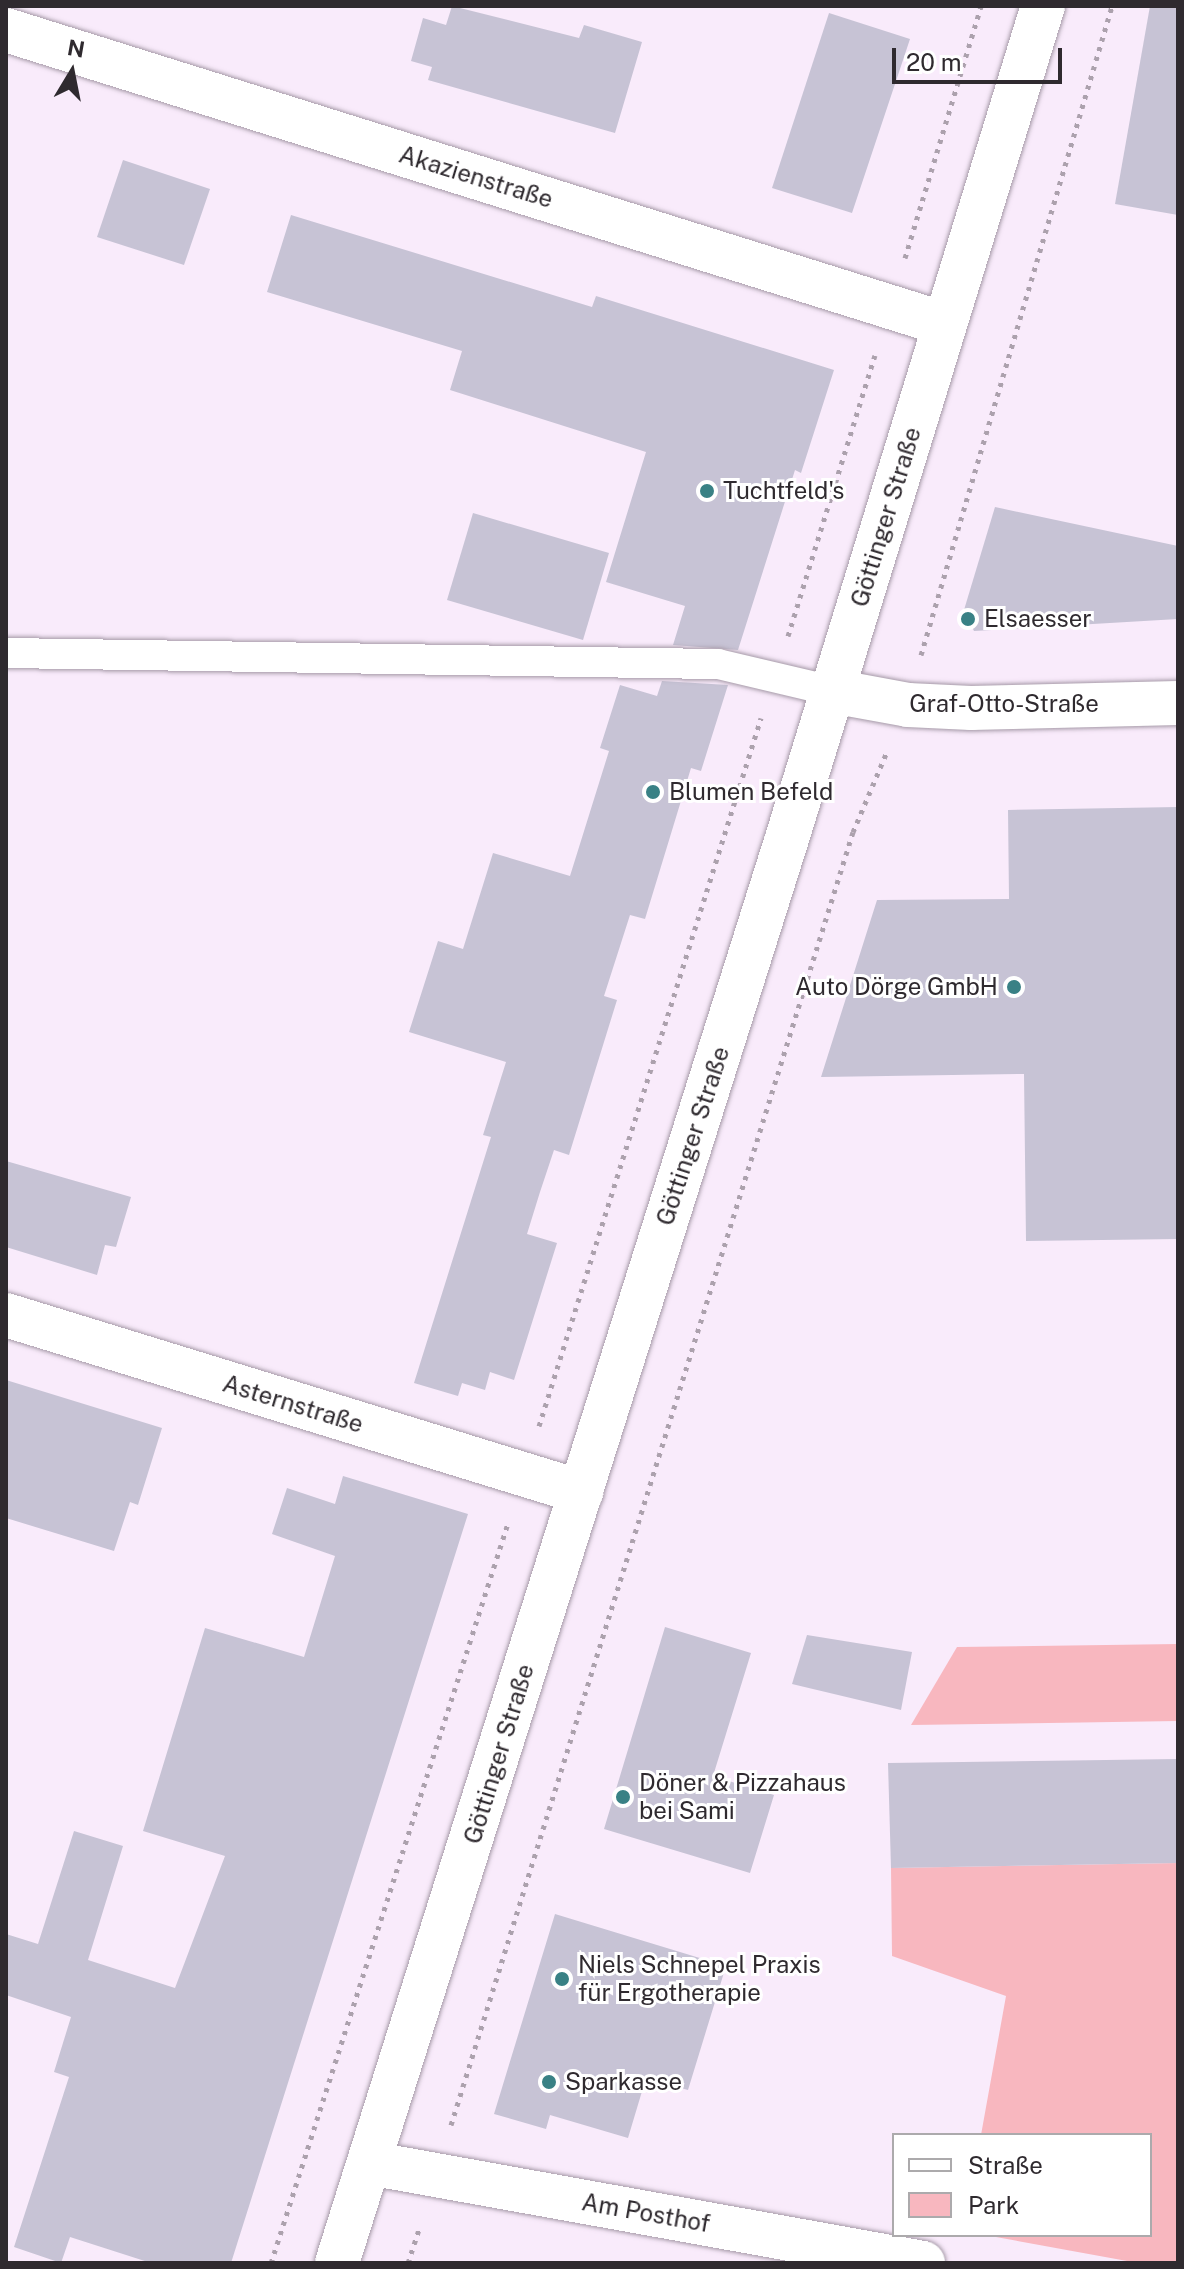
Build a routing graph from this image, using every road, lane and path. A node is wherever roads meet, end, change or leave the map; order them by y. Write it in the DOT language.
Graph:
graph roads {
  1 [pos="981,6"];
  2 [pos="1043,6"];
  3 [pos="1112,6"];
  4 [pos="6,30"];
  5 [pos="890,307"];
  6 [pos="945,324"];
  7 [pos="6,653"];
  8 [pos="775,678"];
  9 [pos="832,691"];
  10 [pos="1178,703"];
  11 [pos="908,705"];
  12 [pos="6,1315"];
  13 [pos="524,1476"];
  14 [pos="581,1492"];
  15 [pos="369,2163"];
  16 [pos="436,2176"];
  17 [pos="271,2263"];
  18 [pos="337,2263"];
  19 [pos="408,2263"];
  20 [pos="923,2263"];
  1 -- 5 [label="path"];
  2 -- 6 [label="street, Göttinger Straße"];
  3 -- 11 [label="path"];
  4 -- 5 [label="street, Akazienstraße"];
  5 -- 6 [label="street, Akazienstraße"];
  5 -- 8 [label="path"];
  6 -- 9 [label="street, Göttinger Straße"];
  7 -- 8 [label="lane"];
  8 -- 9 [label="lane"];
  8 -- 13 [label="path"];
  9 -- 11 [label="street, Graf-Otto-Straße"];
  9 -- 14 [label="street, Göttinger Straße"];
  10 -- 11 [label="street, Graf-Otto-Straße"];
  11 -- 16 [label="path"];
  12 -- 13 [label="street, Asternstraße"];
  13 -- 14 [label="street, Asternstraße"];
  13 -- 17 [label="path"];
  14 -- 15 [label="street, Göttinger Straße"];
  15 -- 16 [label="street, Am Posthof"];
  15 -- 18 [label="street, Göttinger Straße"];
  16 -- 19 [label="path"];
  16 -- 20 [label="street, Am Posthof"];
}
